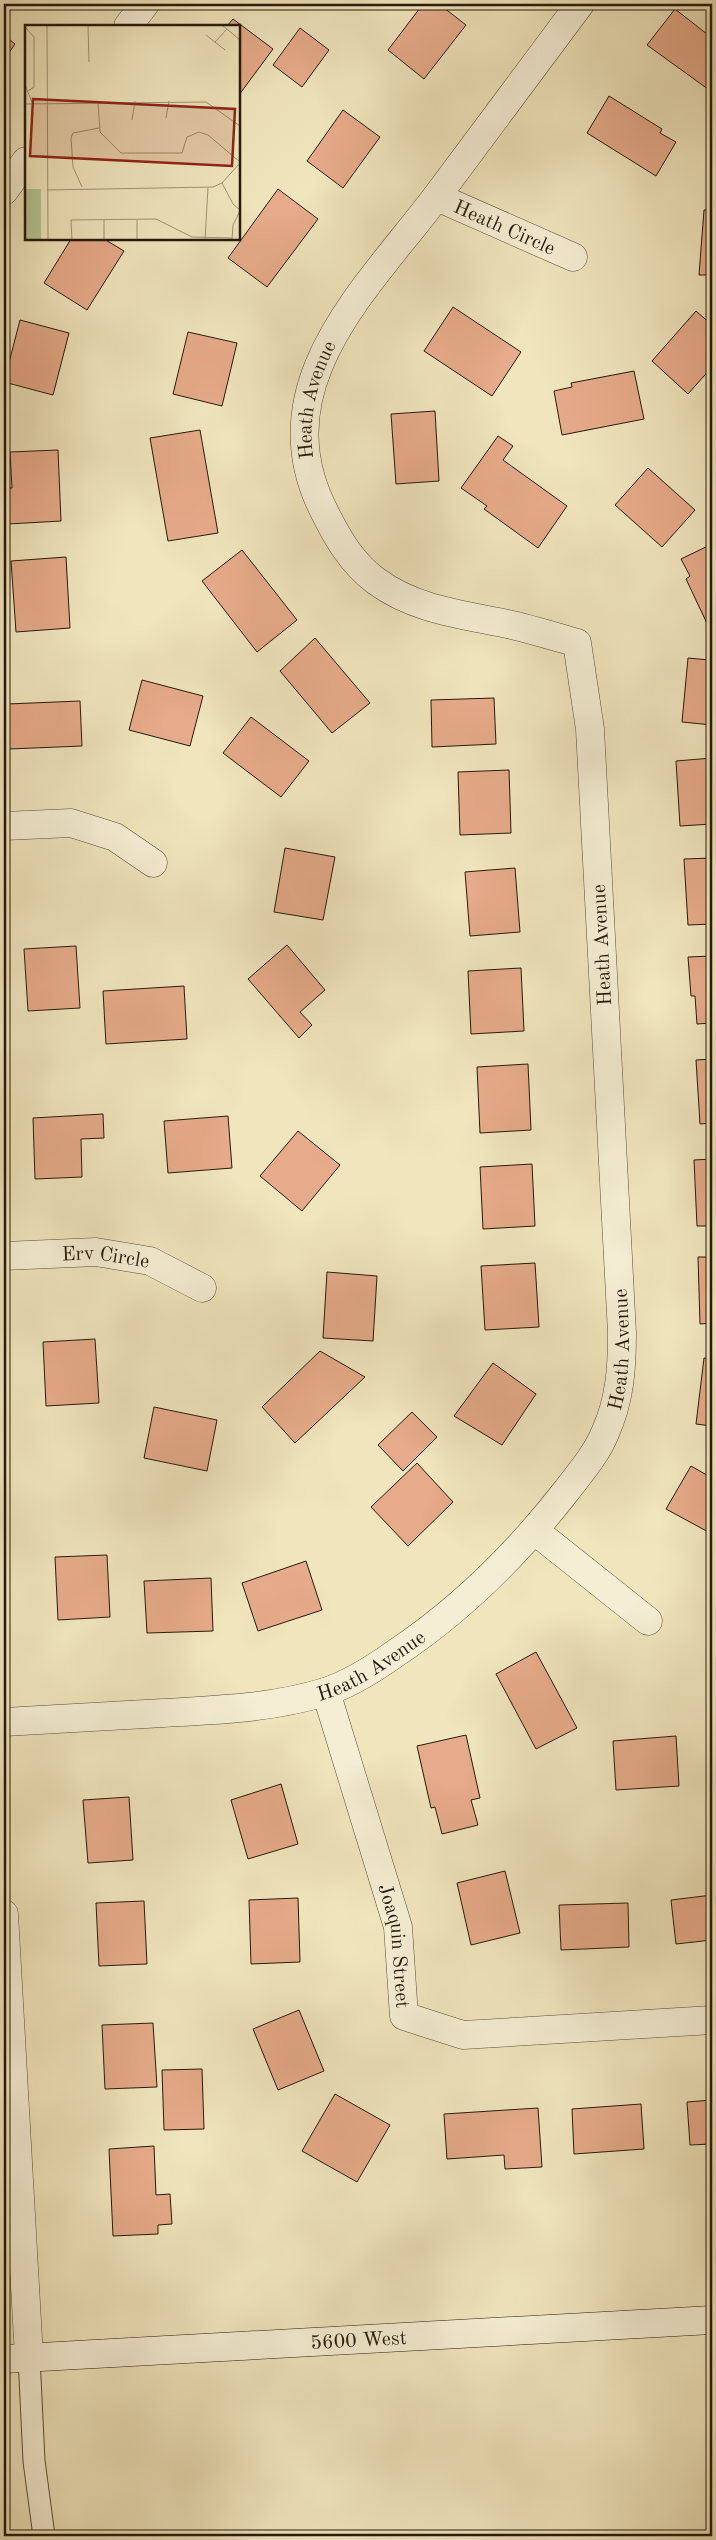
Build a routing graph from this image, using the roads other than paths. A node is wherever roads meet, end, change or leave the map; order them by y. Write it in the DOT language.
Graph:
graph roads {
  1 [pos="145,4"];
  2 [pos="580,4"];
  3 [pos="129,25"];
  4 [pos="25,162"];
  5 [pos="4,191"];
  6 [pos="437,197"];
  7 [pos="573,258"];
  8 [pos="4,826"];
  9 [pos="153,863"];
  10 [pos="4,1256"];
  11 [pos="202,1288"];
  12 [pos="535,1531"];
  13 [pos="648,1621"];
  14 [pos="326,1692"];
  15 [pos="4,1722"];
  16 [pos="4,1914"];
  17 [pos="712,2020"];
  18 [pos="712,2320"];
  19 [pos="16,2358"];
  20 [pos="44,2536"];
  1 -- 3 [label="street"];
  2 -- 6 [label="street, Heath Avenue"];
  4 -- 5 [label="street"];
  6 -- 7 [label="street, Heath Circle"];
  6 -- 12 [label="street, Heath Avenue"];
  8 -- 9 [label="street"];
  10 -- 11 [label="street, Erv Circle"];
  12 -- 13 [label="street"];
  12 -- 14 [label="street, Heath Avenue"];
  14 -- 15 [label="street, Heath Avenue"];
  14 -- 17 [label="street, Joaquin Street"];
  16 -- 19 [label="street"];
  18 -- 19 [label="street, 5600 West"];
  19 -- 20 [label="lane"];
}
